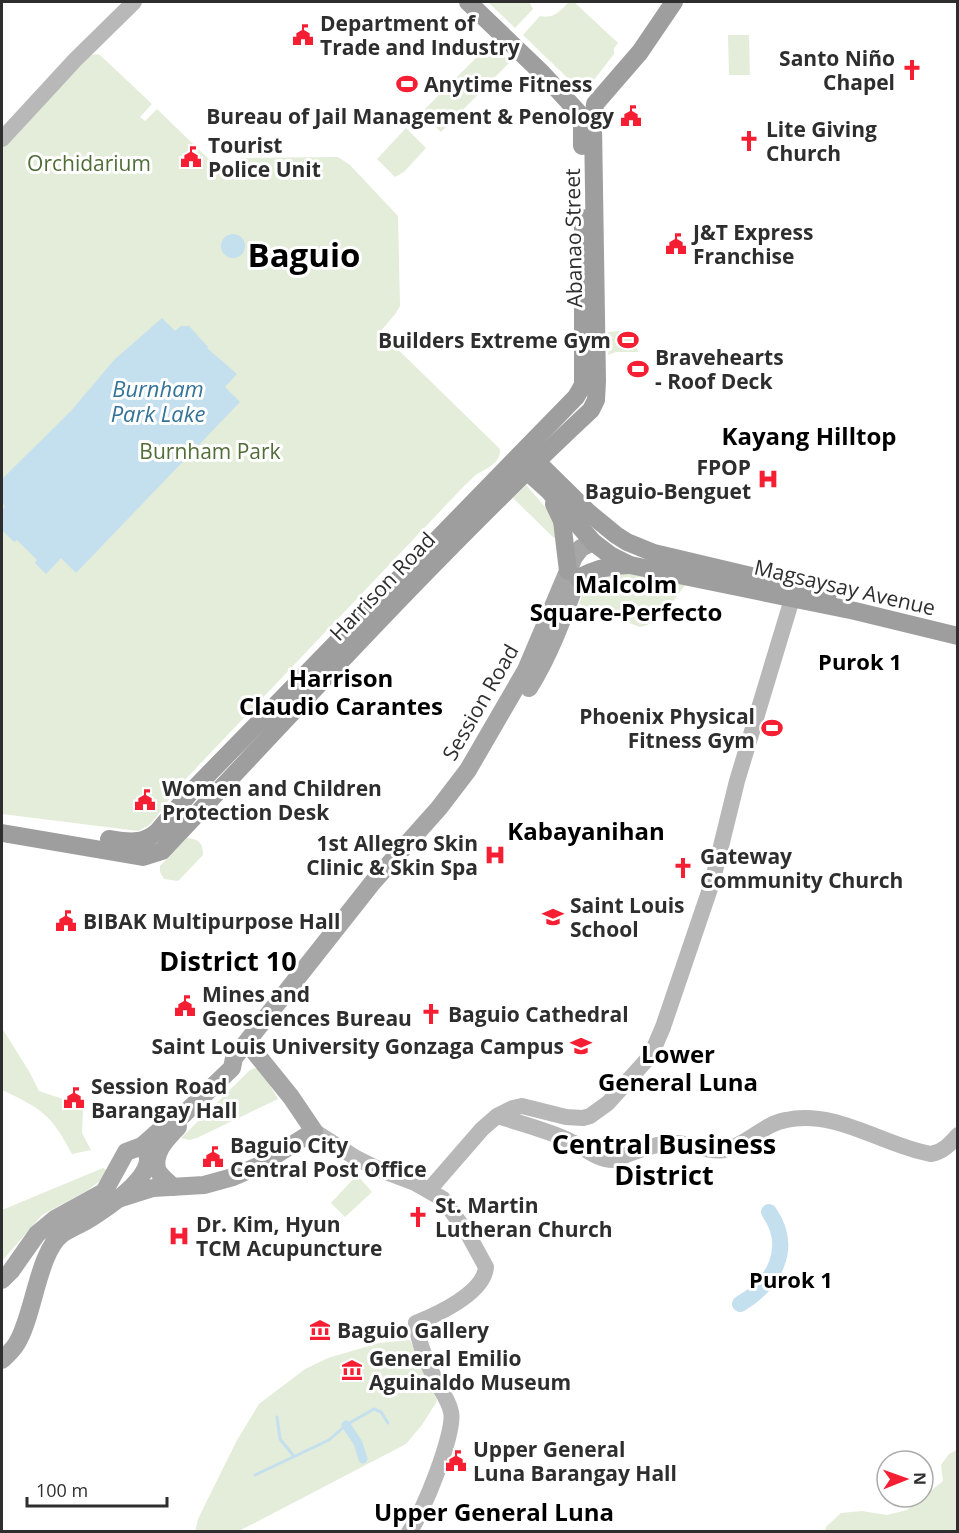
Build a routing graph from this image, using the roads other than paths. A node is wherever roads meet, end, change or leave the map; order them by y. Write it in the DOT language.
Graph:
graph roads {
  1 [pos="134,2"];
  2 [pos="468,2"];
  3 [pos="674,2"];
  4 [pos="565,97"];
  5 [pos="595,104"];
  6 [pos="2,139"];
  7 [pos="588,186"];
  8 [pos="525,460"];
  9 [pos="549,491"];
  10 [pos="588,512"];
  11 [pos="593,542"];
  12 [pos="654,553"];
  13 [pos="630,565"];
  14 [pos="573,575"];
  15 [pos="792,599"];
  16 [pos="957,627"];
  17 [pos="957,636"];
  18 [pos="2,824"];
  19 [pos="2,833"];
  20 [pos="253,1050"];
  21 [pos="232,1068"];
  22 [pos="183,1115"];
  23 [pos="497,1116"];
  24 [pos="314,1131"];
  25 [pos="957,1136"];
  26 [pos="142,1146"];
  27 [pos="173,1187"];
  28 [pos="429,1190"];
  29 [pos="111,1194"];
  30 [pos="2,1280"];
  31 [pos="2,1360"];
  32 [pos="409,1532"];
  1 -- 6 [label="main road"];
  2 -- 4 [label="highway"];
  3 -- 5 [label="highway"];
  4 -- 5 [label="highway"];
  4 -- 7 [label="highway, Abanao Street"];
  5 -- 7 [label="highway, Abanao Street"];
  7 -- 8 [label="highway, Abanao Street"];
  8 -- 9 [label="highway, Magsaysay Avenue"];
  8 -- 10 [label="highway, Magsaysay Avenue"];
  8 -- 18 [label="highway, Harrison Road"];
  8 -- 19 [label="highway, Harrison Road"];
  9 -- 11 [label="highway, Magsaysay Avenue"];
  9 -- 14 [label="highway"];
  10 -- 11 [label="highway"];
  10 -- 12 [label="highway, Magsaysay Avenue"];
  11 -- 12 [label="highway"];
  11 -- 13 [label="highway, Magsaysay Avenue"];
  11 -- 14 [label="main road, Session Road"];
  12 -- 16 [label="highway, Magsaysay Avenue"];
  13 -- 14 [label="highway"];
  13 -- 15 [label="highway, Magsaysay Avenue"];
  14 -- 20 [label="main road, Session Road"];
  14 -- 21 [label="main road, Session Road"];
  15 -- 17 [label="highway, Magsaysay Avenue"];
  15 -- 23 [label="main road"];
  20 -- 21 [label="main road, Session Road"];
  20 -- 24 [label="main road"];
  21 -- 22 [label="main road, Session Road"];
  22 -- 26 [label="main road"];
  22 -- 27 [label="main road"];
  23 -- 25 [label="main road"];
  23 -- 28 [label="main road"];
  24 -- 27 [label="main road"];
  24 -- 28 [label="main road"];
  26 -- 29 [label="main road"];
  26 -- 29 [label="main road"];
  27 -- 29 [label="main road"];
  28 -- 32 [label="main road"];
  29 -- 30 [label="main road"];
  29 -- 31 [label="main road"];
}
